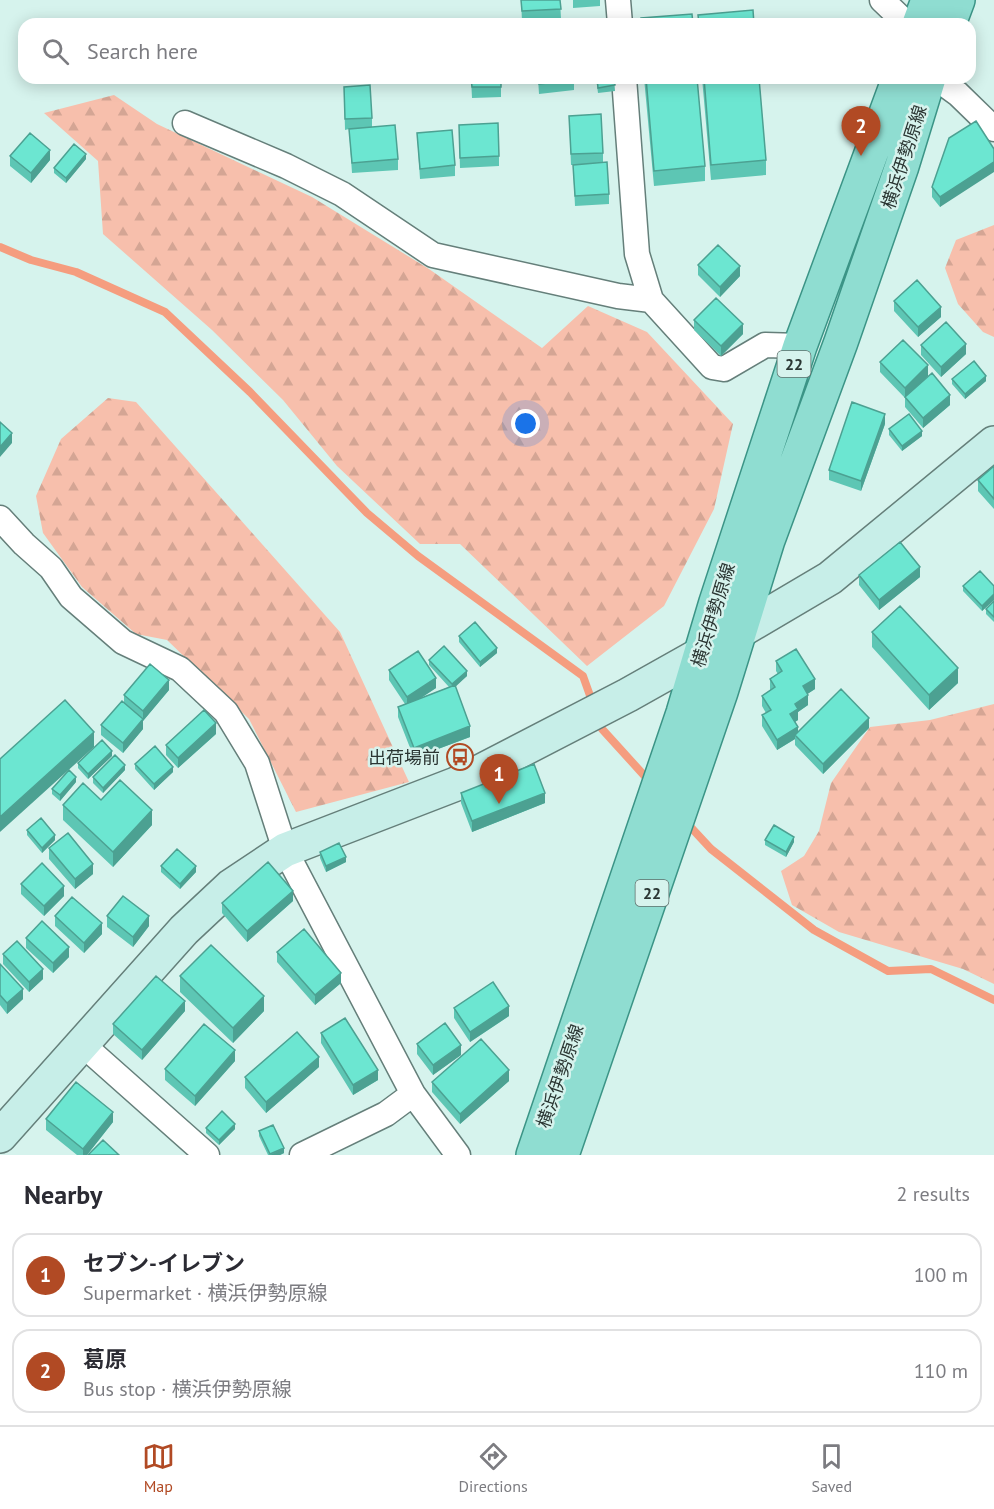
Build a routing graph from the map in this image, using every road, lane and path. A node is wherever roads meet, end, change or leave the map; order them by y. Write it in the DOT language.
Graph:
graph roads {
  1 [pos="618,0"];
  2 [pos="882,0"];
  3 [pos="928,0"];
  4 [pos="958,0"];
  5 [pos="620,18"];
  6 [pos="901,18"];
  7 [pos="921,18"];
  8 [pos="951,18"];
  9 [pos="624,84"];
  10 [pos="897,84"];
  11 [pos="927,84"];
  12 [pos="944,84"];
  13 [pos="185,123"];
  14 [pos="994,129"];
  15 [pos="651,300"];
  16 [pos="800,346"];
  17 [pos="994,442"];
  18 [pos="0,518"];
  19 [pos="741,631"];
  20 [pos="701,654"];
  21 [pos="285,850"];
  22 [pos="82,1044"];
  23 [pos="413,1094"];
  24 [pos="0,1136"];
  25 [pos="207,1155"];
  26 [pos="302,1155"];
  27 [pos="458,1155"];
  28 [pos="533,1155"];
  29 [pos="562,1155"];
  1 -- 5 [label="street"];
  2 -- 6 [label="street"];
  3 -- 7 [label="main road"];
  4 -- 8 [label="main road"];
  9 -- 15 [label="street"];
  10 -- 16 [label="main road, 横浜伊勢原線 / 22"];
  11 -- 19 [label="main road, 横浜伊勢原線 / 22"];
  12 -- 14 [label="street"];
  13 -- 15 [label="street"];
  15 -- 16 [label="street"];
  16 -- 20 [label="main road, 横浜伊勢原線 / 22"];
  17 -- 19 [label="street"];
  18 -- 21 [label="street"];
  19 -- 20 [label="street"];
  19 -- 29 [label="main road, 横浜伊勢原線 / 22"];
  20 -- 21 [label="street"];
  20 -- 28 [label="main road, 横浜伊勢原線 / 22"];
  21 -- 22 [label="street"];
  21 -- 23 [label="street"];
  22 -- 24 [label="street"];
  22 -- 25 [label="street"];
  23 -- 26 [label="street"];
  23 -- 27 [label="street"];
}
